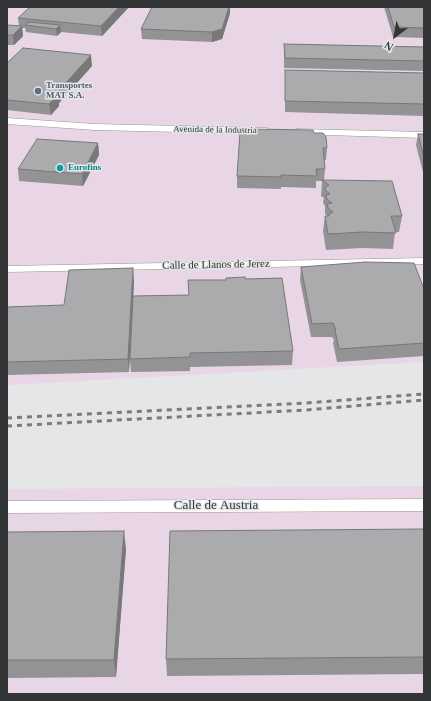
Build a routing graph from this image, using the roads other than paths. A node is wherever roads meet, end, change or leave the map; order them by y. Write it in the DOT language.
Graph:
graph roads {
  1 [pos="7,121"];
  2 [pos="276,132"];
  3 [pos="291,132"];
  4 [pos="424,135"];
  5 [pos="424,261"];
  6 [pos="7,269"];
  7 [pos="424,505"];
  8 [pos="7,507"];
  1 -- 2 [label="street, Avenida de la Industria"];
  3 -- 4 [label="street"];
  5 -- 6 [label="street, Calle de Llanos de Jerez"];
  7 -- 8 [label="street, Calle de Austria"];
}
